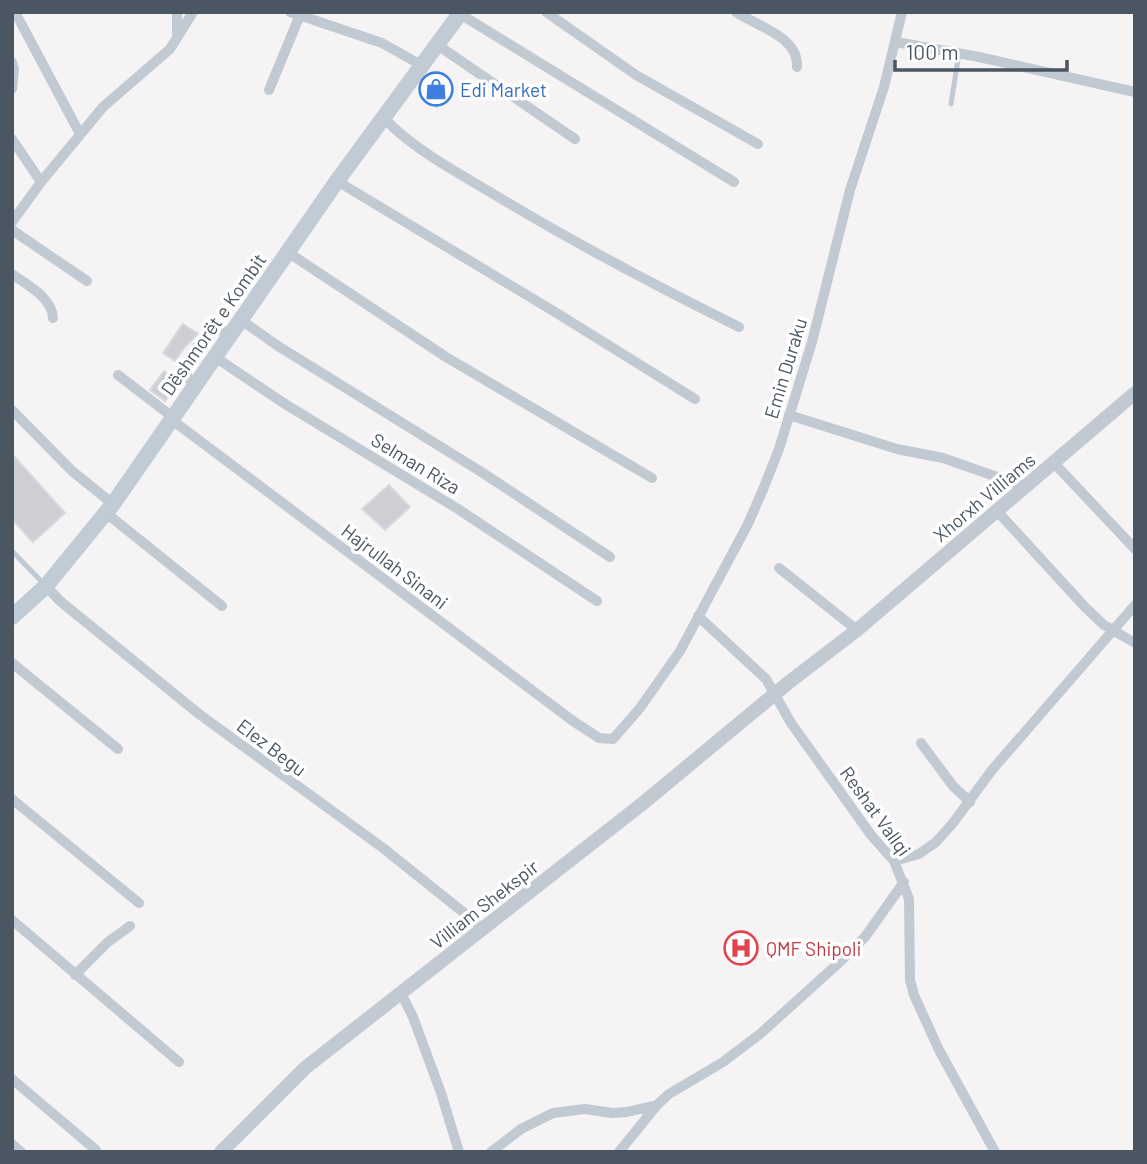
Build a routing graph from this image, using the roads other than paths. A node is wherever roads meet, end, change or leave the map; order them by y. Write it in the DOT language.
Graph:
graph roads {
  1 [pos="15,12"];
  2 [pos="177,12"];
  3 [pos="194,12"];
  4 [pos="546,12"];
  5 [pos="736,12"];
  6 [pos="902,12"];
  7 [pos="460,13"];
  8 [pos="295,14"];
  9 [pos="177,39"];
  10 [pos="896,42"];
  11 [pos="436,44"];
  12 [pos="959,53"];
  13 [pos="421,65"];
  14 [pos="13,66"];
  15 [pos="797,67"];
  16 [pos="12,89"];
  17 [pos="268,90"];
  18 [pos="1135,92"];
  19 [pos="951,104"];
  20 [pos="385,119"];
  21 [pos="80,134"];
  22 [pos="12,139"];
  23 [pos="575,139"];
  24 [pos="758,144"];
  25 [pos="337,181"];
  26 [pos="41,182"];
  27 [pos="734,182"];
  28 [pos="12,222"];
  29 [pos="12,230"];
  30 [pos="289,253"];
  31 [pos="12,274"];
  32 [pos="87,281"];
  33 [pos="718,308"];
  34 [pos="53,318"];
  35 [pos="241,320"];
  36 [pos="739,327"];
  37 [pos="232,334"];
  38 [pos="215,357"];
  39 [pos="118,375"];
  40 [pos="195,384"];
  41 [pos="1135,393"];
  42 [pos="695,399"];
  43 [pos="12,410"];
  44 [pos="789,415"];
  45 [pos="173,419"];
  46 [pos="1054,463"];
  47 [pos="652,478"];
  48 [pos="1026,487"];
  49 [pos="110,508"];
  50 [pos="997,511"];
  51 [pos="1135,550"];
  52 [pos="12,551"];
  53 [pos="610,557"];
  54 [pos="779,569"];
  55 [pos="46,586"];
  56 [pos="597,601"];
  57 [pos="222,606"];
  58 [pos="1135,606"];
  59 [pos="698,616"];
  60 [pos="12,617"];
  61 [pos="857,630"];
  62 [pos="1115,631"];
  63 [pos="1135,643"];
  64 [pos="12,663"];
  65 [pos="776,693"];
  66 [pos="599,738"];
  67 [pos="921,743"];
  68 [pos="118,749"];
  69 [pos="12,799"];
  70 [pos="970,802"];
  71 [pos="894,861"];
  72 [pos="904,882"];
  73 [pos="139,903"];
  74 [pos="12,920"];
  75 [pos="130,926"];
  76 [pos="484,928"];
  77 [pos="75,975"];
  78 [pos="401,993"];
  79 [pos="179,1062"];
  80 [pos="12,1079"];
  81 [pos="657,1105"];
  82 [pos="12,1144"];
  83 [pos="96,1150"];
  84 [pos="21,1152"];
  85 [pos="221,1152"];
  86 [pos="459,1152"];
  87 [pos="491,1152"];
  88 [pos="619,1152"];
  89 [pos="995,1152"];
  1 -- 21 [label="street"];
  2 -- 9 [label="street"];
  3 -- 9 [label="street"];
  4 -- 24 [label="street"];
  5 -- 15 [label="street"];
  6 -- 10 [label="street, Emin Duraku"];
  7 -- 11 [label="main road, Dëshmorët e Kombit"];
  7 -- 27 [label="street"];
  8 -- 13 [label="street"];
  8 -- 17 [label="street"];
  9 -- 21 [label="street"];
  10 -- 12 [label="street"];
  10 -- 44 [label="street, Emin Duraku"];
  11 -- 13 [label="main road, Dëshmorët e Kombit"];
  11 -- 23 [label="street"];
  12 -- 18 [label="street"];
  12 -- 19 [label="lane"];
  13 -- 20 [label="main road, Dëshmorët e Kombit"];
  14 -- 16 [label="street"];
  20 -- 25 [label="main road, Dëshmorët e Kombit"];
  20 -- 33 [label="street"];
  20 -- 36 [label="street"];
  21 -- 26 [label="street"];
  22 -- 26 [label="street"];
  25 -- 30 [label="main road, Dëshmorët e Kombit"];
  25 -- 42 [label="street"];
  26 -- 28 [label="street"];
  29 -- 32 [label="street"];
  30 -- 35 [label="main road, Dëshmorët e Kombit"];
  30 -- 47 [label="street"];
  31 -- 34 [label="street"];
  35 -- 37 [label="main road, Dëshmorët e Kombit"];
  35 -- 53 [label="street"];
  37 -- 38 [label="main road, Dëshmorët e Kombit"];
  37 -- 40 [label="street"];
  38 -- 40 [label="main road, Dëshmorët e Kombit"];
  38 -- 56 [label="street, Selman Riza"];
  39 -- 45 [label="street, Hajrullah Sinani"];
  40 -- 45 [label="main road, Dëshmorët e Kombit"];
  41 -- 46 [label="street, Xhorxh Villiams"];
  43 -- 49 [label="street"];
  44 -- 48 [label="street"];
  44 -- 59 [label="street, Emin Duraku"];
  45 -- 49 [label="main road, Dëshmorët e Kombit"];
  45 -- 66 [label="street, Hajrullah Sinani"];
  46 -- 48 [label="street, Xhorxh Villiams"];
  46 -- 51 [label="street"];
  48 -- 50 [label="street, Xhorxh Villiams"];
  49 -- 55 [label="main road, Dëshmorët e Kombit"];
  49 -- 57 [label="street"];
  50 -- 61 [label="street, Xhorxh Villiams"];
  50 -- 62 [label="street"];
  52 -- 55 [label="lane"];
  54 -- 61 [label="street"];
  55 -- 60 [label="main road, Dëshmorët e Kombit"];
  55 -- 76 [label="street, Elez Begu"];
  58 -- 62 [label="street"];
  59 -- 65 [label="street"];
  59 -- 66 [label="street, Emin Duraku"];
  61 -- 65 [label="street, Xhorxh Villiams"];
  62 -- 63 [label="street"];
  62 -- 70 [label="street"];
  64 -- 68 [label="street"];
  65 -- 71 [label="street, Reshat Vallqi"];
  65 -- 76 [label="street, Villiam Shekspir"];
  67 -- 70 [label="street"];
  69 -- 73 [label="street"];
  70 -- 71 [label="street"];
  71 -- 72 [label="street, Reshat Vallqi"];
  72 -- 81 [label="street"];
  72 -- 89 [label="street, Reshat Vallqi"];
  74 -- 77 [label="street"];
  75 -- 77 [label="street"];
  76 -- 78 [label="street, Villiam Shekspir"];
  77 -- 79 [label="street"];
  78 -- 85 [label="street, Villiam Shekspir"];
  78 -- 86 [label="street"];
  80 -- 83 [label="street"];
  81 -- 87 [label="street"];
  81 -- 88 [label="street"];
  82 -- 84 [label="street"];
}
